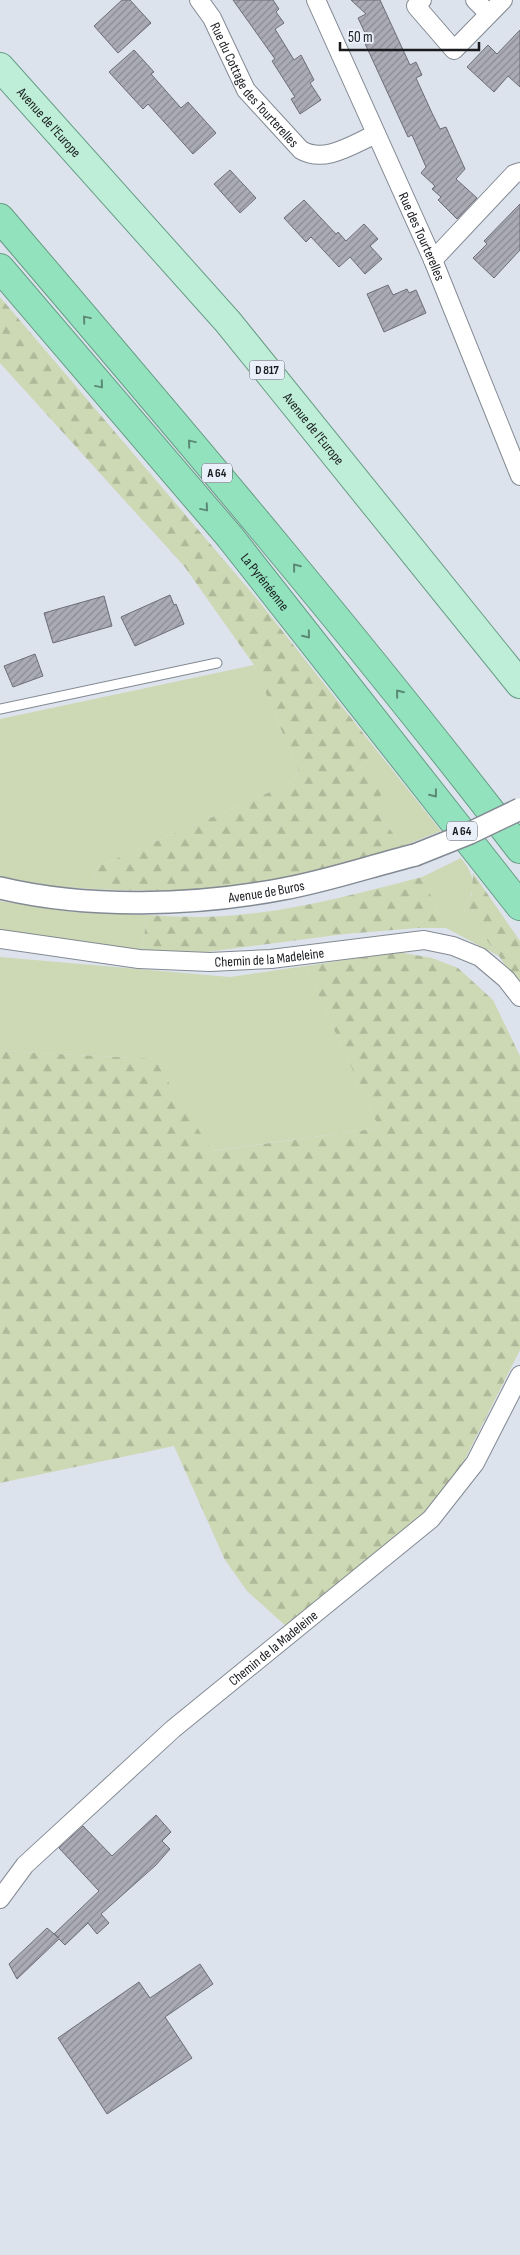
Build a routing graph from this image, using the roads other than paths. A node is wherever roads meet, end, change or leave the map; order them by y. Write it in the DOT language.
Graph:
graph roads {
  1 [pos="199,0"];
  2 [pos="316,0"];
  3 [pos="422,0"];
  4 [pos="476,0"];
  5 [pos="503,0"];
  6 [pos="489,14"];
  7 [pos="0,68"];
  8 [pos="376,134"];
  9 [pos="520,172"];
  10 [pos="0,218"];
  11 [pos="433,260"];
  12 [pos="0,268"];
  13 [pos="520,476"];
  14 [pos="217,663"];
  15 [pos="520,684"];
  16 [pos="0,709"];
  17 [pos="520,810"];
  18 [pos="520,849"];
  19 [pos="0,888"];
  20 [pos="520,906"];
  21 [pos="0,939"];
  22 [pos="520,997"];
  23 [pos="520,1375"];
  24 [pos="0,1899"];
  1 -- 8 [label="street, Rue du Cottage des Tourterelles"];
  2 -- 8 [label="street, Rue des Tourterelles"];
  3 -- 6 [label="street"];
  4 -- 6 [label="street"];
  5 -- 6 [label="street"];
  7 -- 15 [label="main road, Avenue de l'Europe / D 817"];
  8 -- 11 [label="street, Rue des Tourterelles"];
  9 -- 11 [label="street"];
  18 -- 10 [label="highway, A 64, one-way"];
  11 -- 13 [label="street, Rue des Tourterelles"];
  12 -- 20 [label="highway, La Pyrénéenne / A 64, one-way"];
  14 -- 16 [label="lane"];
  17 -- 19 [label="street, Avenue de Buros, bridge"];
  21 -- 22 [label="street, Chemin de la Madeleine"];
  23 -- 24 [label="street, Chemin de la Madeleine"];
}
